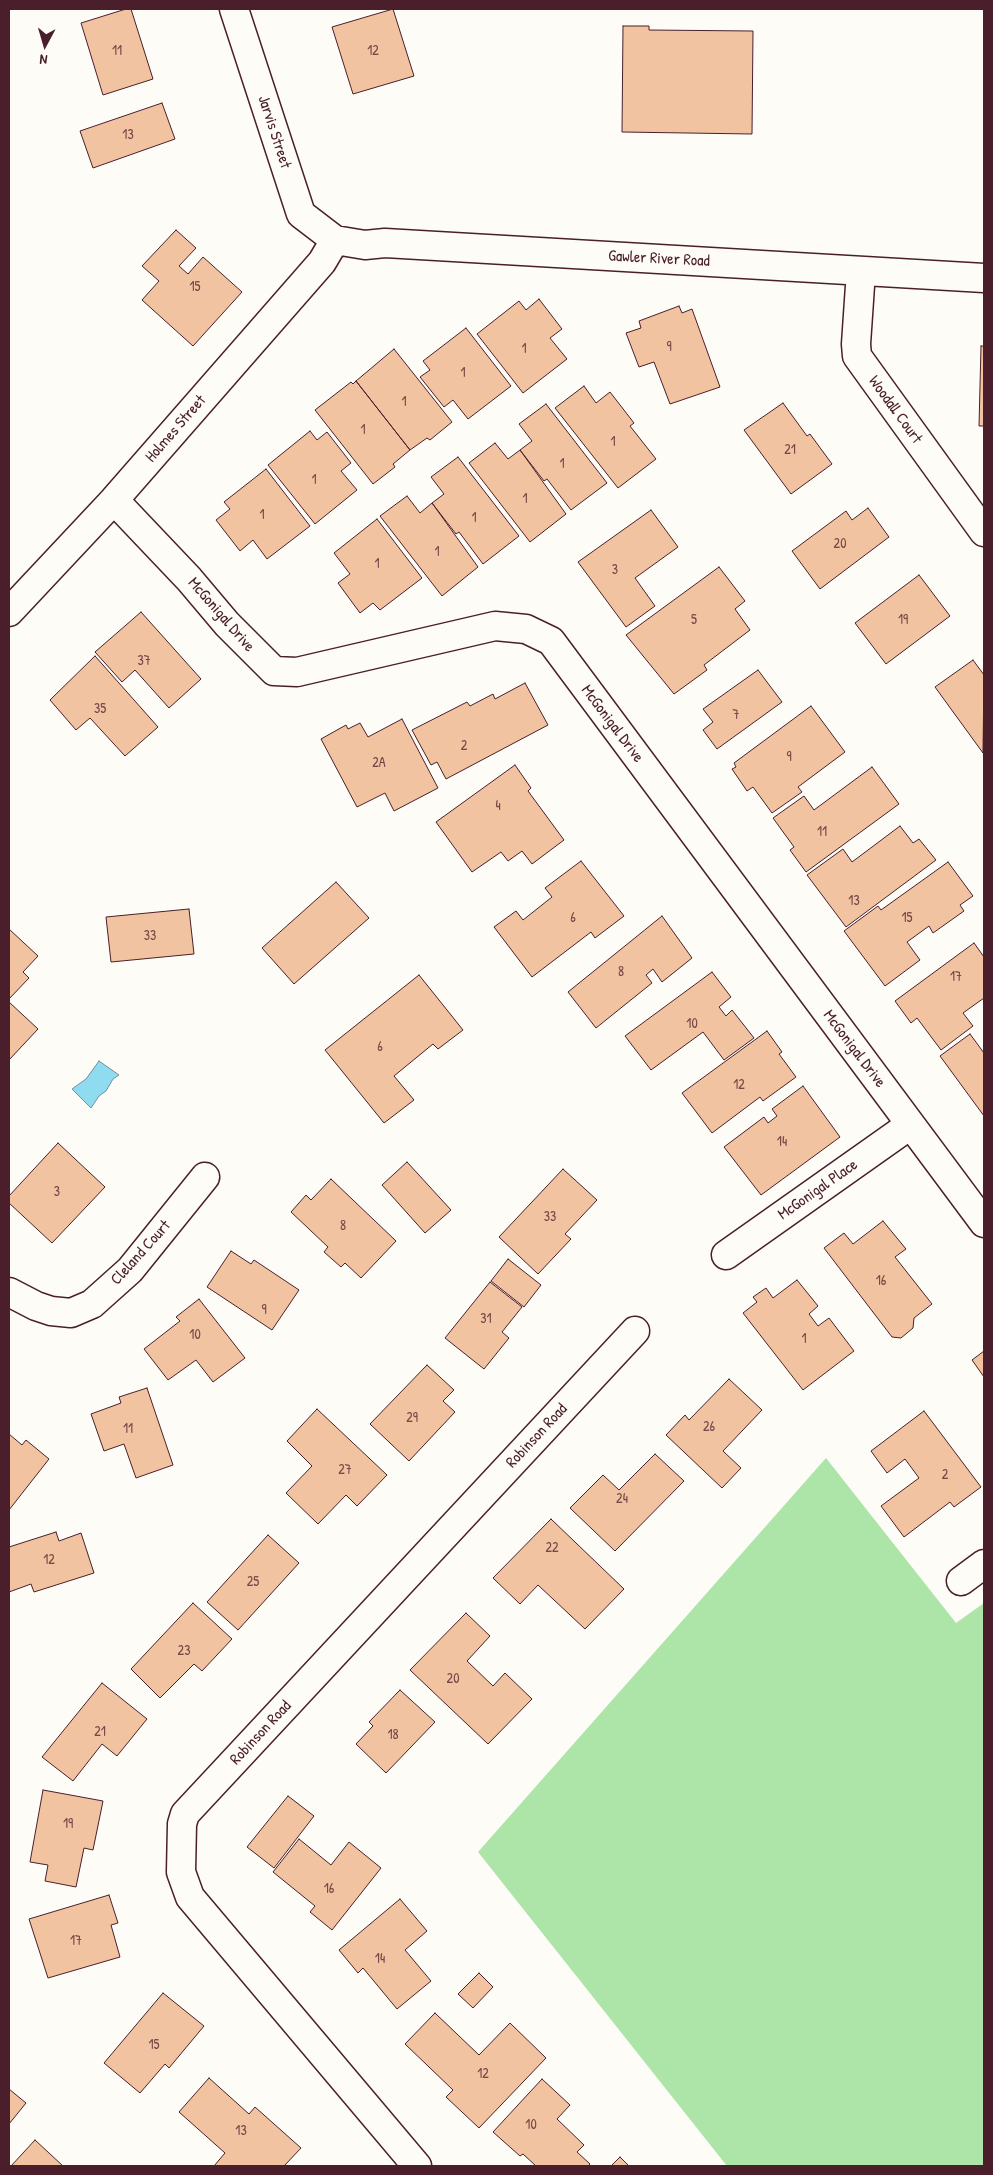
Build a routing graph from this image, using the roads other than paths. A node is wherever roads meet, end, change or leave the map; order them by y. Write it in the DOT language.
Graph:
graph roads {
  1 [pos="234,9"];
  2 [pos="335,240"];
  3 [pos="861,271"];
  4 [pos="984,278"];
  5 [pos="114,500"];
  6 [pos="984,532"];
  7 [pos="9,612"];
  8 [pos="910,1125"];
  9 [pos="205,1178"];
  10 [pos="984,1223"];
  11 [pos="726,1255"];
  12 [pos="9,1292"];
  13 [pos="634,1331"];
  14 [pos="984,1564"];
  15 [pos="961,1581"];
  16 [pos="417,2166"];
  1 -- 2 [label="street, Jarvis Street"];
  2 -- 3 [label="street, Gawler River Road"];
  2 -- 5 [label="street, Holmes Street"];
  3 -- 4 [label="street, Gawler River Road"];
  3 -- 6 [label="street, Woodall Court"];
  5 -- 7 [label="street, Holmes Street"];
  5 -- 8 [label="street, McGonigal Drive"];
  8 -- 10 [label="street, McGonigal Drive"];
  8 -- 11 [label="street, McGonigal Place"];
  9 -- 12 [label="street, Cleland Court"];
  13 -- 16 [label="street, Robinson Road"];
  14 -- 15 [label="street"];
}
